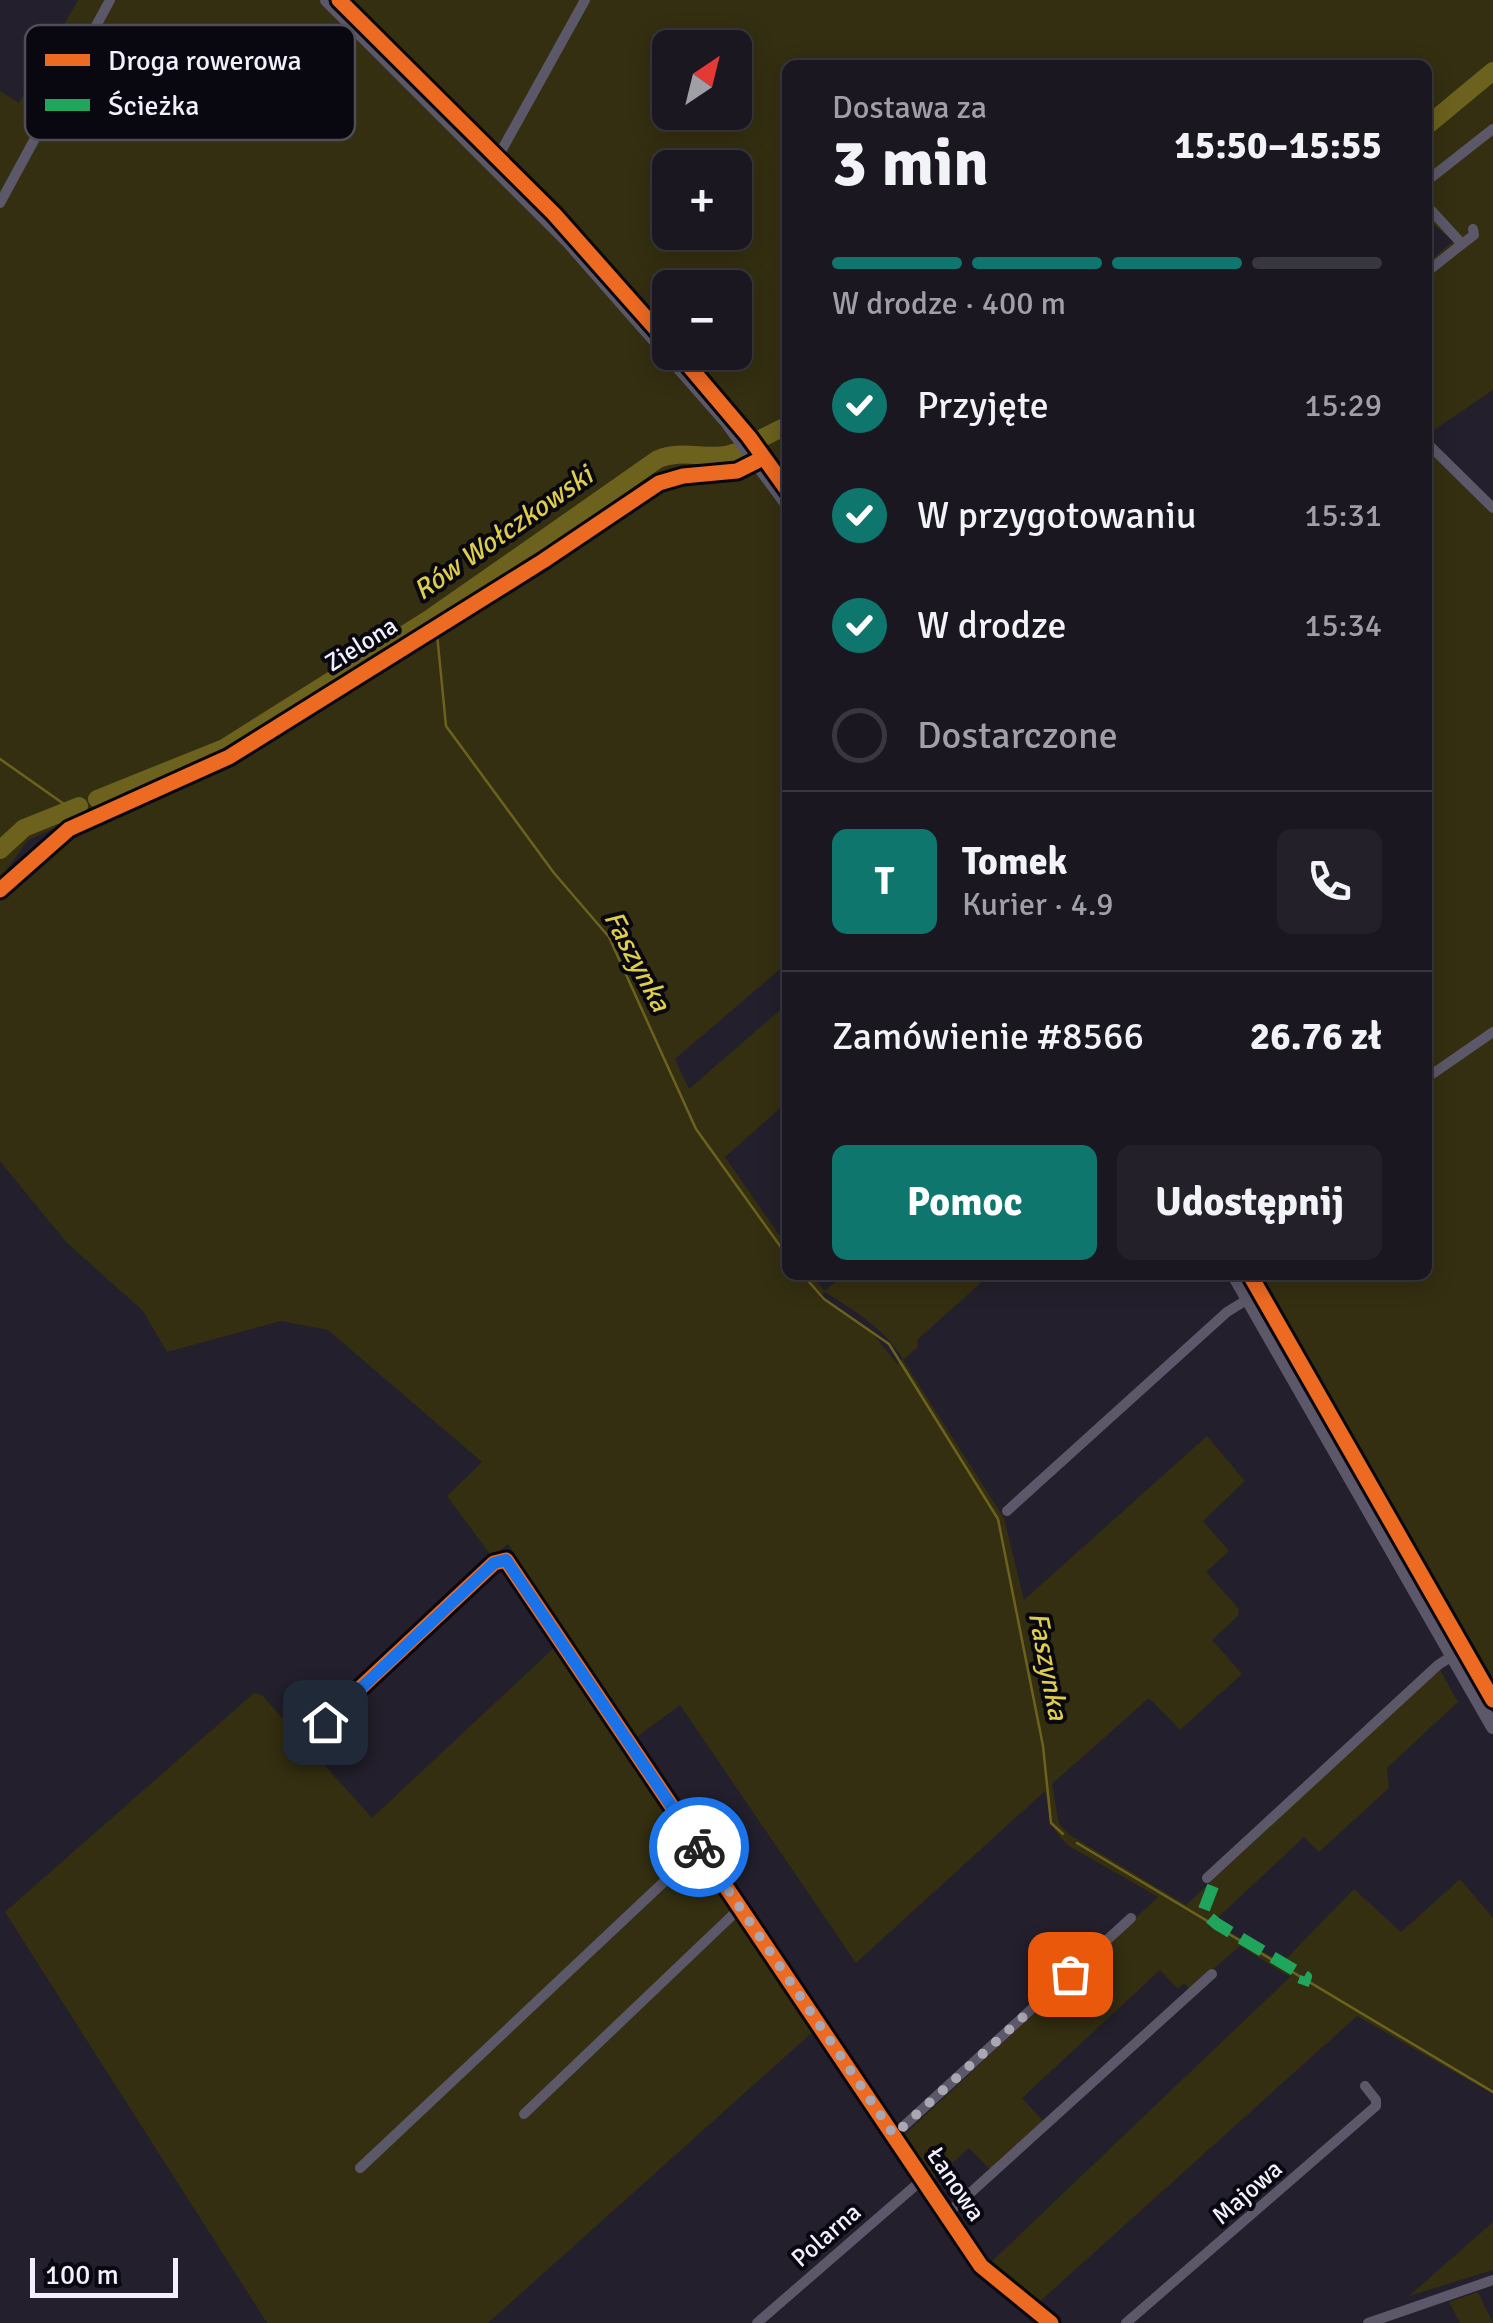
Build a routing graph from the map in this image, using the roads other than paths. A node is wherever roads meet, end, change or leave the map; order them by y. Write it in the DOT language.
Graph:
graph roads {
  1 [pos="110,0"];
  2 [pos="327,0"];
  3 [pos="585,0"];
  4 [pos="96,25"];
  5 [pos="352,25"];
  6 [pos="355,27"];
  7 [pos="1493,130"];
  8 [pos="34,140"];
  9 [pos="494,164"];
  10 [pos="1432,177"];
  11 [pos="0,202"];
  12 [pos="1432,211"];
  13 [pos="1472,229"];
  14 [pos="1462,244"];
  15 [pos="1432,268"];
  16 [pos="1432,448"];
  17 [pos="757,461"];
  18 [pos="782,496"];
  19 [pos="1493,508"];
  20 [pos="0,890"];
  21 [pos="1493,1032"];
  22 [pos="1432,1074"];
  23 [pos="1237,1280"];
  24 [pos="1248,1299"];
  25 [pos="1007,1511"];
  26 [pos="1452,1656"];
  27 [pos="325,1722"];
  28 [pos="1493,1727"];
  29 [pos="700,1848"];
  30 [pos="1207,1878"];
  31 [pos="740,1908"];
  32 [pos="1130,1918"];
  33 [pos="1212,1974"];
  34 [pos="1365,2086"];
  35 [pos="524,2114"];
  36 [pos="894,2135"];
  37 [pos="360,2168"];
  38 [pos="923,2179"];
  39 [pos="947,2214"];
  40 [pos="1493,2280"];
  41 [pos="756,2323"];
  42 [pos="1052,2323"];
  43 [pos="1126,2323"];
  44 [pos="1368,2323"];
  1 -- 4 [label="street"];
  2 -- 5 [label="street"];
  3 -- 9 [label="street"];
  6 -- 9 [label="street"];
  7 -- 10 [label="street"];
  8 -- 11 [label="street"];
  9 -- 17 [label="street"];
  12 -- 14 [label="street"];
  13 -- 14 [label="street"];
  14 -- 15 [label="street"];
  16 -- 19 [label="street"];
  17 -- 18 [label="street"];
  17 -- 20 [label="street, Zielona"];
  21 -- 22 [label="street"];
  23 -- 24 [label="street"];
  24 -- 25 [label="street"];
  24 -- 26 [label="street"];
  26 -- 28 [label="street"];
  26 -- 30 [label="street"];
  27 -- 29 [label="street, Łanowa"];
  29 -- 31 [label="street, Łanowa"];
  29 -- 37 [label="street"];
  31 -- 35 [label="street"];
  31 -- 36 [label="street, Łanowa"];
  32 -- 36 [label="street, Łanowa"];
  33 -- 39 [label="street, Łanowa"];
  34 -- 43 [label="street, Majowa"];
  36 -- 38 [label="street, Łanowa"];
  38 -- 39 [label="street, Łanowa"];
  38 -- 41 [label="street, Polarna"];
  39 -- 42 [label="street, Łanowa"];
  40 -- 44 [label="street"];
}
